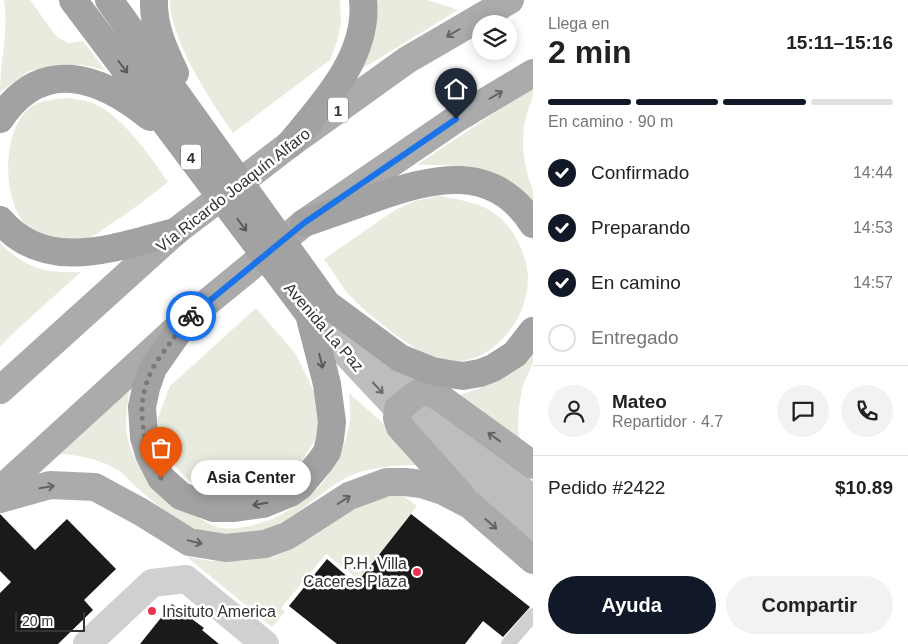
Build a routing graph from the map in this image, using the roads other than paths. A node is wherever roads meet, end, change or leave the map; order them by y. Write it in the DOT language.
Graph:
graph roads {
  1 [pos="53,0"];
  2 [pos="73,0"];
  3 [pos="109,0"];
  4 [pos="126,0"];
  5 [pos="154,0"];
  6 [pos="363,0"];
  7 [pos="510,0"];
  8 [pos="533,74"];
  9 [pos="0,119"];
  10 [pos="190,134"];
  11 [pos="290,144"];
  12 [pos="0,220"];
  13 [pos="304,223"];
  14 [pos="533,224"];
  15 [pos="175,232"];
  16 [pos="318,309"];
  17 [pos="188,318"];
  18 [pos="527,338"];
  19 [pos="0,390"];
  20 [pos="533,465"];
  21 [pos="0,490"];
  22 [pos="0,499"];
  23 [pos="533,500"];
  24 [pos="470,505"];
  25 [pos="533,531"];
  26 [pos="533,560"];
  27 [pos="533,615"];
  28 [pos="87,644"];
  29 [pos="265,644"];
  30 [pos="508,644"];
  1 -- 4 [label="highway"];
  2 -- 10 [label="highway, Avenida La Paz / 4, one-way"];
  3 -- 10 [label="highway, Avenida La Paz / 4"];
  5 -- 10 [label="highway"];
  6 -- 11 [label="highway"];
  7 -- 11 [label="main road, Vía Ricardo Joaquín Alfaro / 1, one-way"];
  13 -- 8 [label="main road, one-way"];
  9 -- 10 [label="highway"];
  10 -- 16 [label="highway, Avenida La Paz / 4"];
  11 -- 15 [label="main road, Vía Ricardo Joaquín Alfaro / 1"];
  12 -- 15 [label="highway"];
  13 -- 14 [label="highway"];
  13 -- 17 [label="main road"];
  15 -- 19 [label="main road, Vía Ricardo Joaquín Alfaro / 1"];
  16 -- 17 [label="highway, one-way"];
  16 -- 18 [label="highway"];
  16 -- 23 [label="main road, Avenida La Paz / 4"];
  16 -- 25 [label="main road, Avenida La Paz / 4, one-way"];
  17 -- 21 [label="main road"];
  20 -- 24 [label="main road, one-way"];
  22 -- 24 [label="main road, one-way"];
  24 -- 26 [label="main road, one-way"];
  27 -- 30 [label="lane"];
  28 -- 29 [label="street"];
}
